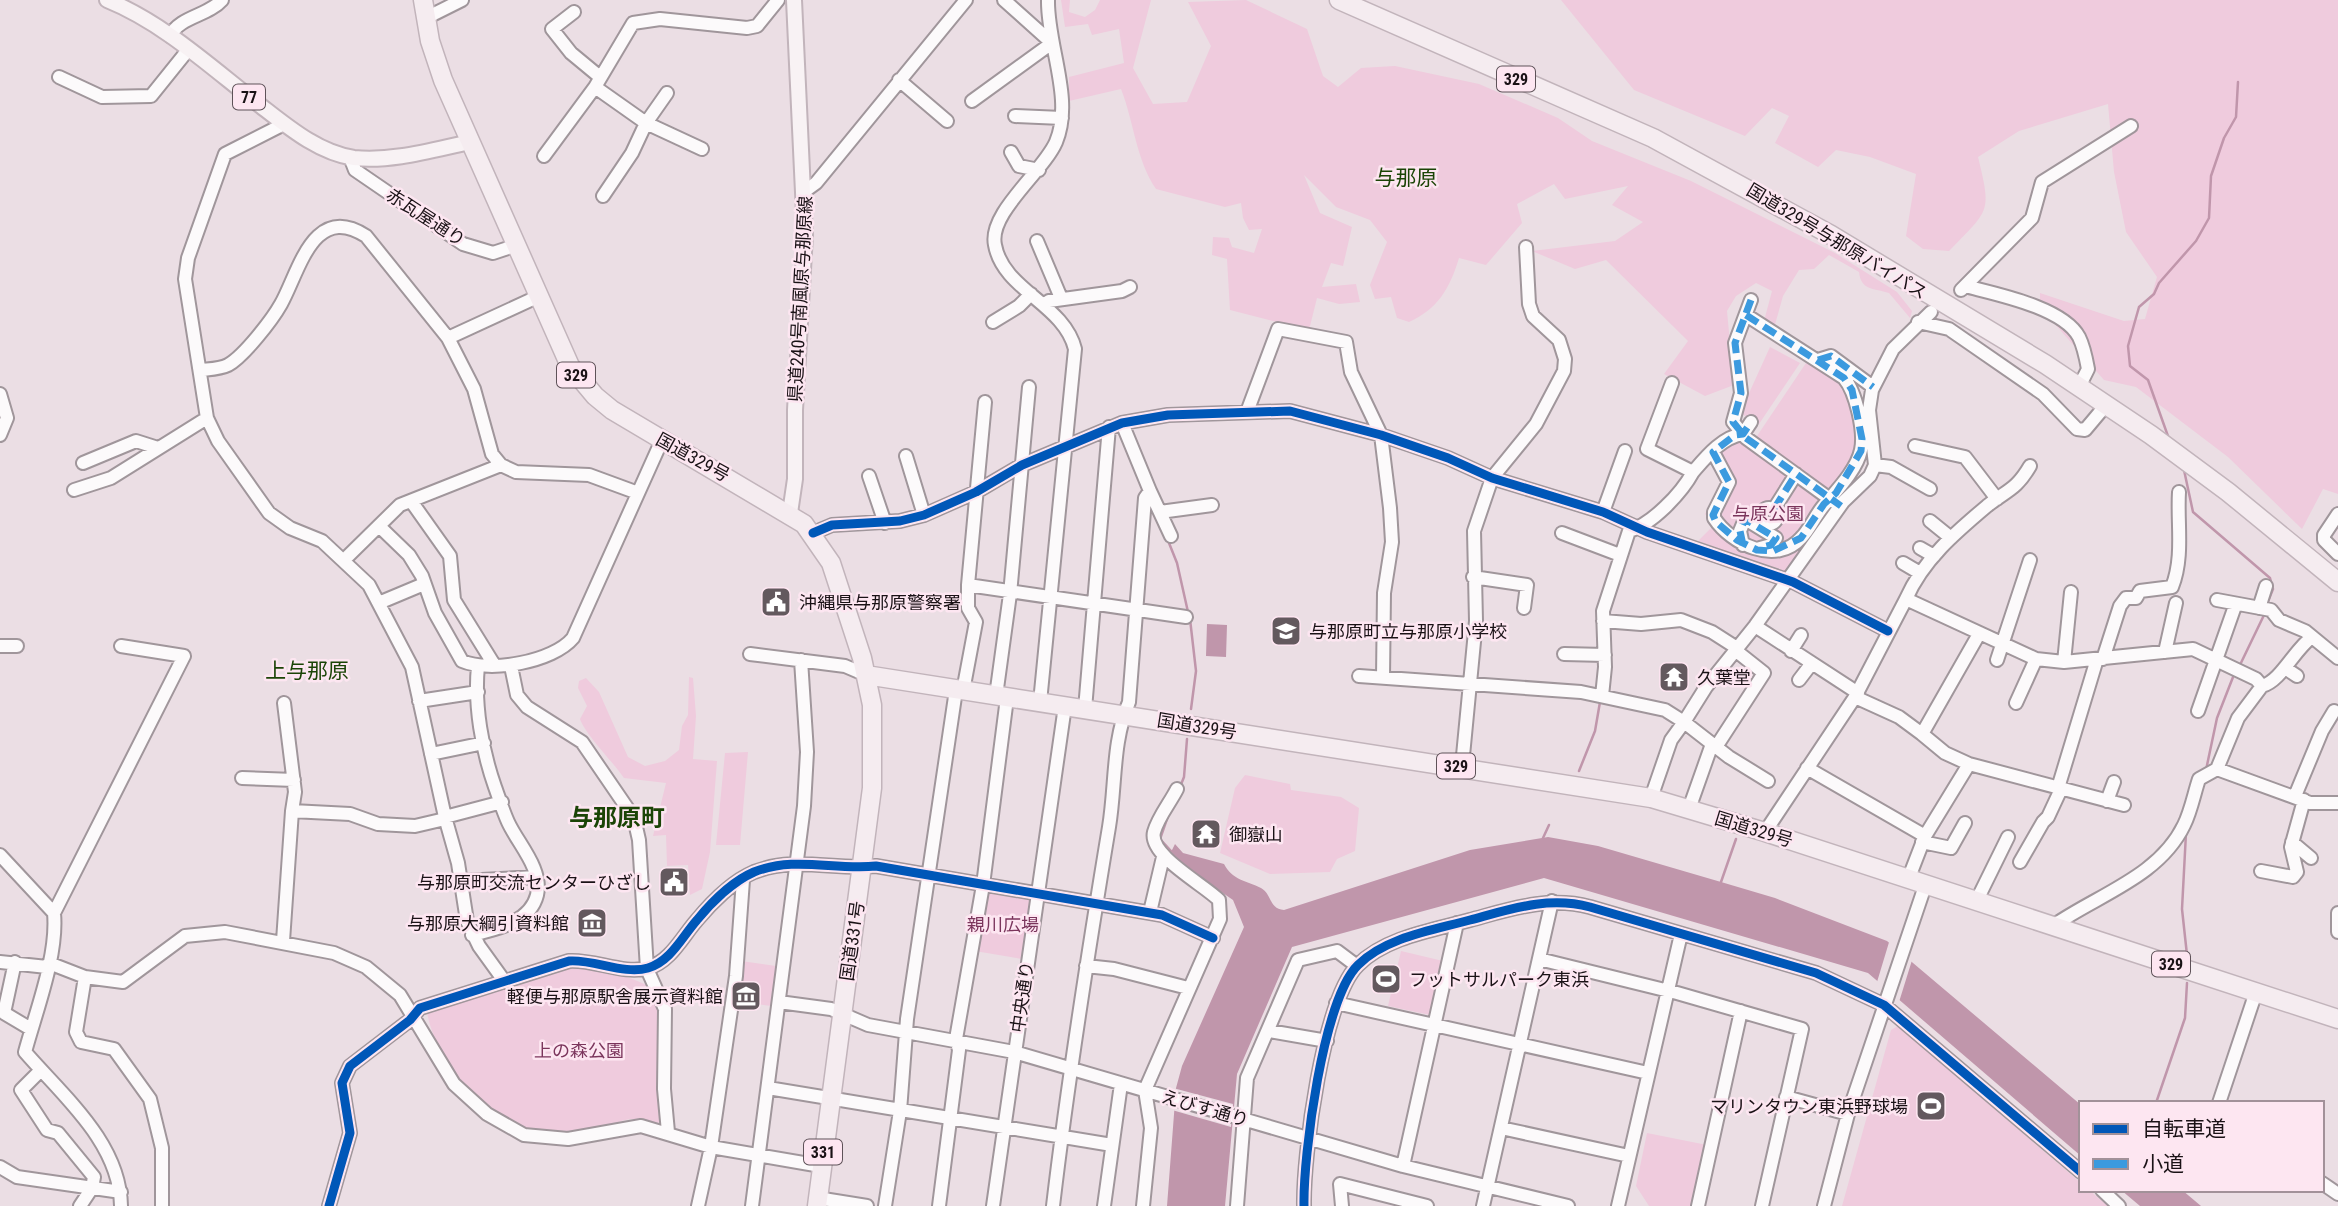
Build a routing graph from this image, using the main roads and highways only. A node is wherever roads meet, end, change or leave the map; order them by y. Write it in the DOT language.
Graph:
graph roads {
  1 [pos="107,0"];
  2 [pos="793,0"];
  3 [pos="1339,0"];
  4 [pos="424,9"];
  5 [pos="470,142"];
  6 [pos="790,513"];
  7 [pos="2297,549"];
  8 [pos="2338,582"];
  9 [pos="2338,596"];
  10 [pos="866,676"];
  11 [pos="2336,1014"];
  12 [pos="817,1202"];
  1 -- 5 [label="main road, 77"];
  2 -- 6 [label="main road, 県道240号南風原与那原線"];
  3 -- 7 [label="highway, 国道329号与那原バイパス / 329"];
  4 -- 5 [label="highway, 国道329号 / 329"];
  5 -- 6 [label="highway, 国道329号 / 329"];
  6 -- 10 [label="highway, 国道329号 / 329"];
  7 -- 8 [label="highway, 国道329号与那原バイパス / 329"];
  7 -- 9 [label="highway, 国道329号与那原バイパス / 329"];
  10 -- 11 [label="highway, 国道329号 / 329"];
  10 -- 12 [label="highway, 国道331号 / 331"];
}
